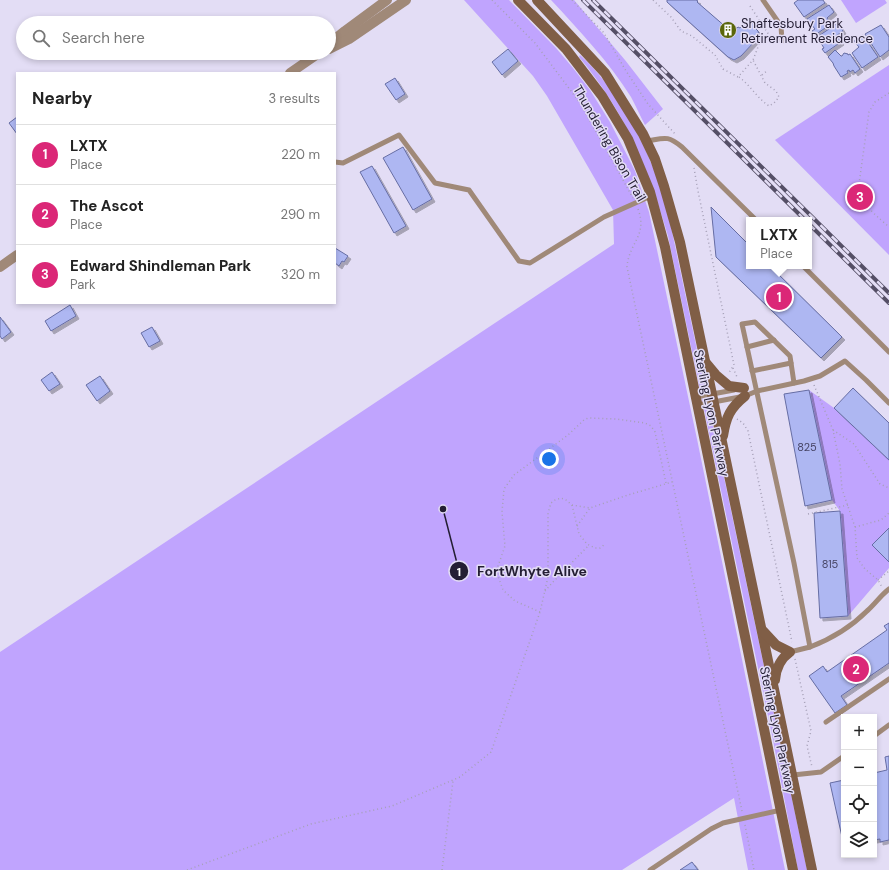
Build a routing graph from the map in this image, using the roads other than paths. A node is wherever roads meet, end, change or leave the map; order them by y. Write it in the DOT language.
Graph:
graph roads {
  1 [pos="387,0"];
  2 [pos="406,0"];
  3 [pos="518,0"];
  4 [pos="537,0"];
  5 [pos="540,0"];
  6 [pos="763,0"];
  7 [pos="548,11"];
  8 [pos="336,38"];
  9 [pos="782,41"];
  10 [pos="336,46"];
  11 [pos="309,60"];
  12 [pos="291,72"];
  13 [pos="646,142"];
  14 [pos="336,162"];
  15 [pos="651,196"];
  16 [pos="753,217"];
  17 [pos="16,256"];
  18 [pos="0,266"];
  19 [pos="806,269"];
  20 [pos="774,340"];
  21 [pos="747,347"];
  22 [pos="889,352"];
  23 [pos="705,361"];
  24 [pos="791,363"];
  25 [pos="752,372"];
  26 [pos="794,383"];
  27 [pos="757,391"];
  28 [pos="745,392"];
  29 [pos="713,398"];
  30 [pos="697,401"];
  31 [pos="889,403"];
  32 [pos="722,442"];
  33 [pos="887,591"];
  34 [pos="762,629"];
  35 [pos="810,647"];
  36 [pos="792,651"];
  37 [pos="889,679"];
  38 [pos="774,686"];
  39 [pos="826,722"];
  40 [pos="889,725"];
  41 [pos="877,734"];
  42 [pos="841,758"];
  43 [pos="793,775"];
  44 [pos="781,810"];
  45 [pos="650,870"];
  46 [pos="793,870"];
  47 [pos="812,870"];
  1 -- 8 [label="street"];
  2 -- 10 [label="street"];
  3 -- 15 [label="main road, Sterling Lyon Parkway"];
  4 -- 7 [label="main road, Sterling Lyon Parkway"];
  5 -- 7 [label="main road"];
  6 -- 9 [label="lane"];
  7 -- 13 [label="main road, Sterling Lyon Parkway"];
  11 -- 12 [label="street"];
  13 -- 16 [label="lane"];
  13 -- 23 [label="main road, Sterling Lyon Parkway"];
  14 -- 15 [label="lane"];
  15 -- 30 [label="main road, Sterling Lyon Parkway"];
  17 -- 18 [label="street"];
  19 -- 22 [label="lane"];
  20 -- 21 [label="lane"];
  20 -- 21 [label="lane"];
  20 -- 24 [label="lane"];
  21 -- 25 [label="lane"];
  23 -- 28 [label="main road"];
  23 -- 29 [label="main road, Sterling Lyon Parkway"];
  24 -- 25 [label="lane"];
  24 -- 26 [label="lane"];
  25 -- 27 [label="lane"];
  26 -- 27 [label="lane"];
  26 -- 31 [label="lane"];
  27 -- 28 [label="lane"];
  27 -- 35 [label="lane"];
  28 -- 29 [label="lane"];
  28 -- 29 [label="lane"];
  28 -- 32 [label="main road"];
  29 -- 30 [label="lane"];
  29 -- 30 [label="lane"];
  29 -- 32 [label="main road, Sterling Lyon Parkway"];
  30 -- 44 [label="main road, Sterling Lyon Parkway"];
  32 -- 34 [label="main road, Sterling Lyon Parkway"];
  33 -- 35 [label="lane"];
  34 -- 36 [label="main road"];
  34 -- 38 [label="main road, Sterling Lyon Parkway"];
  35 -- 36 [label="lane"];
  36 -- 38 [label="main road"];
  37 -- 39 [label="lane"];
  38 -- 43 [label="main road, Sterling Lyon Parkway"];
  40 -- 41 [label="lane"];
  42 -- 43 [label="lane"];
  43 -- 47 [label="main road, Sterling Lyon Parkway"];
  44 -- 45 [label="lane"];
  44 -- 46 [label="main road, Sterling Lyon Parkway"];
}
